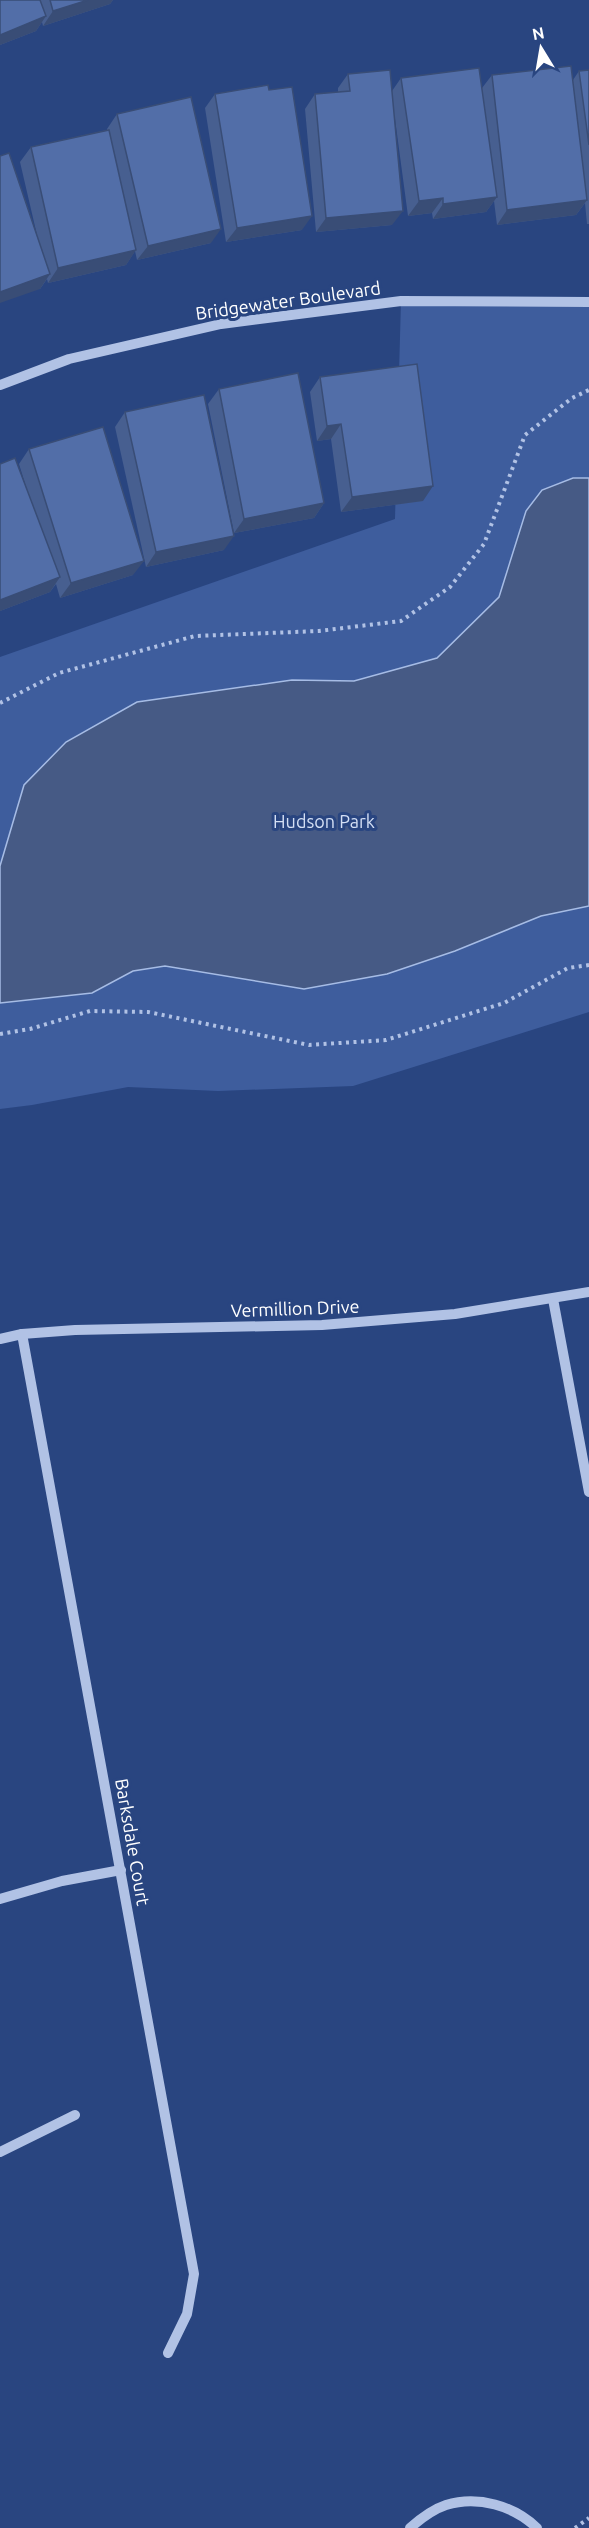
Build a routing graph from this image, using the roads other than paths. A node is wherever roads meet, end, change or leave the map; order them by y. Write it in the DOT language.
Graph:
graph roads {
  1 [pos="589,302"];
  2 [pos="0,385"];
  3 [pos="589,1292"];
  4 [pos="554,1299"];
  5 [pos="22,1334"];
  6 [pos="0,1339"];
  7 [pos="589,1492"];
  8 [pos="121,1870"];
  9 [pos="0,1899"];
  10 [pos="75,2115"];
  11 [pos="0,2152"];
  12 [pos="168,2353"];
  13 [pos="410,2528"];
  14 [pos="537,2528"];
  1 -- 2 [label="street, Bridgewater Boulevard"];
  3 -- 4 [label="street, Vermillion Drive"];
  4 -- 5 [label="street, Vermillion Drive"];
  4 -- 7 [label="street"];
  5 -- 6 [label="street, Vermillion Drive"];
  5 -- 8 [label="street, Barksdale Court"];
  8 -- 9 [label="street"];
  8 -- 12 [label="street, Barksdale Court"];
  10 -- 11 [label="street"];
  13 -- 14 [label="street"];
}
